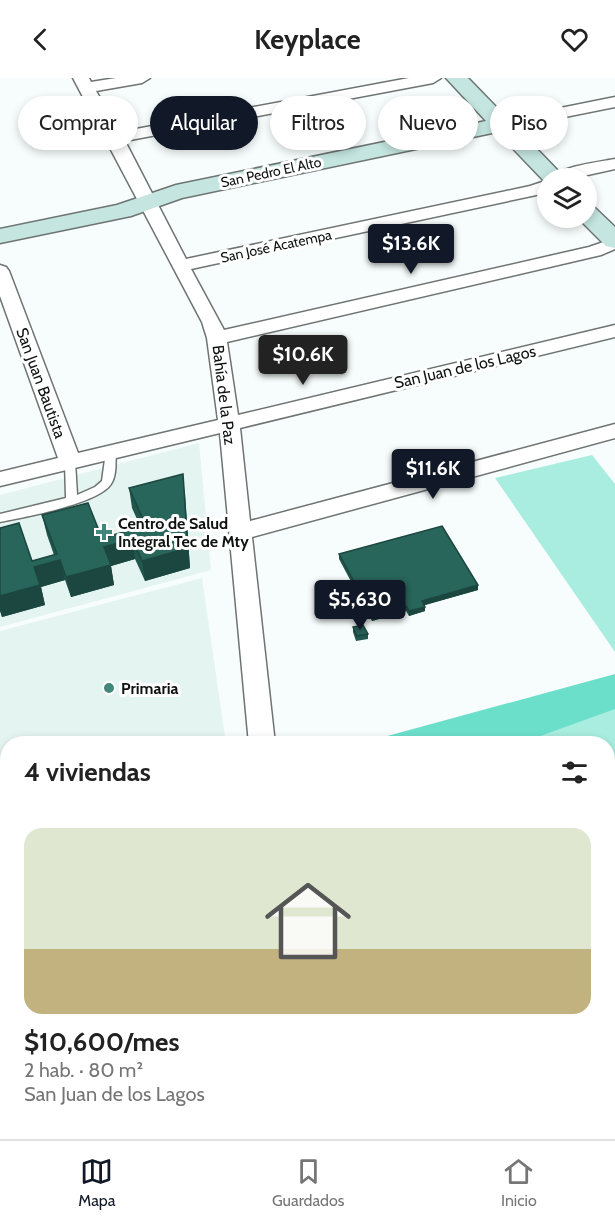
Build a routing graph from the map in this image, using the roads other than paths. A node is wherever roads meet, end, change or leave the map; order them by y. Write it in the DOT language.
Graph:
graph roads {
  1 [pos="142,78"];
  2 [pos="433,78"];
  3 [pos="456,78"];
  4 [pos="84,83"];
  5 [pos="92,96"];
  6 [pos="615,102"];
  7 [pos="568,111"];
  8 [pos="490,114"];
  9 [pos="490,127"];
  10 [pos="138,134"];
  11 [pos="122,150"];
  12 [pos="526,150"];
  13 [pos="615,164"];
  14 [pos="544,168"];
  15 [pos="597,168"];
  16 [pos="537,189"];
  17 [pos="148,202"];
  18 [pos="597,223"];
  19 [pos="0,236"];
  20 [pos="615,242"];
  21 [pos="180,266"];
  22 [pos="0,271"];
  23 [pos="615,331"];
  24 [pos="218,338"];
  25 [pos="229,423"];
  26 [pos="615,430"];
  27 [pos="111,452"];
  28 [pos="70,462"];
  29 [pos="0,478"];
  30 [pos="72,500"];
  31 [pos="0,518"];
  32 [pos="240,532"];
  33 [pos="261,736"];
  1 -- 4 [label="street"];
  2 -- 10 [label="street"];
  3 -- 8 [label="street"];
  4 -- 5 [label="street, Bahía de la Paz"];
  6 -- 7 [label="street, San Pedro El Alto"];
  9 -- 17 [label="street, San Pedro El Alto"];
  11 -- 17 [label="street, Bahía de la Paz"];
  12 -- 14 [label="street"];
  13 -- 15 [label="street"];
  16 -- 21 [label="street, San José Acatempa"];
  17 -- 19 [label="street, San Pedro El Alto"];
  17 -- 21 [label="street, Bahía de la Paz"];
  18 -- 20 [label="street"];
  20 -- 24 [label="street"];
  21 -- 24 [label="street, Bahía de la Paz"];
  22 -- 28 [label="street, San Juan Bautista"];
  23 -- 25 [label="street, San Juan de los Lagos"];
  24 -- 25 [label="street, Bahía de la Paz"];
  25 -- 27 [label="street, San Juan de los Lagos"];
  25 -- 32 [label="street, Bahía de la Paz"];
  26 -- 32 [label="street"];
  27 -- 28 [label="street, San Juan de los Lagos"];
  27 -- 30 [label="lane"];
  28 -- 29 [label="street, San Juan de los Lagos"];
  28 -- 30 [label="lane"];
  30 -- 31 [label="lane"];
  32 -- 33 [label="street, Bahía de la Paz"];
}
